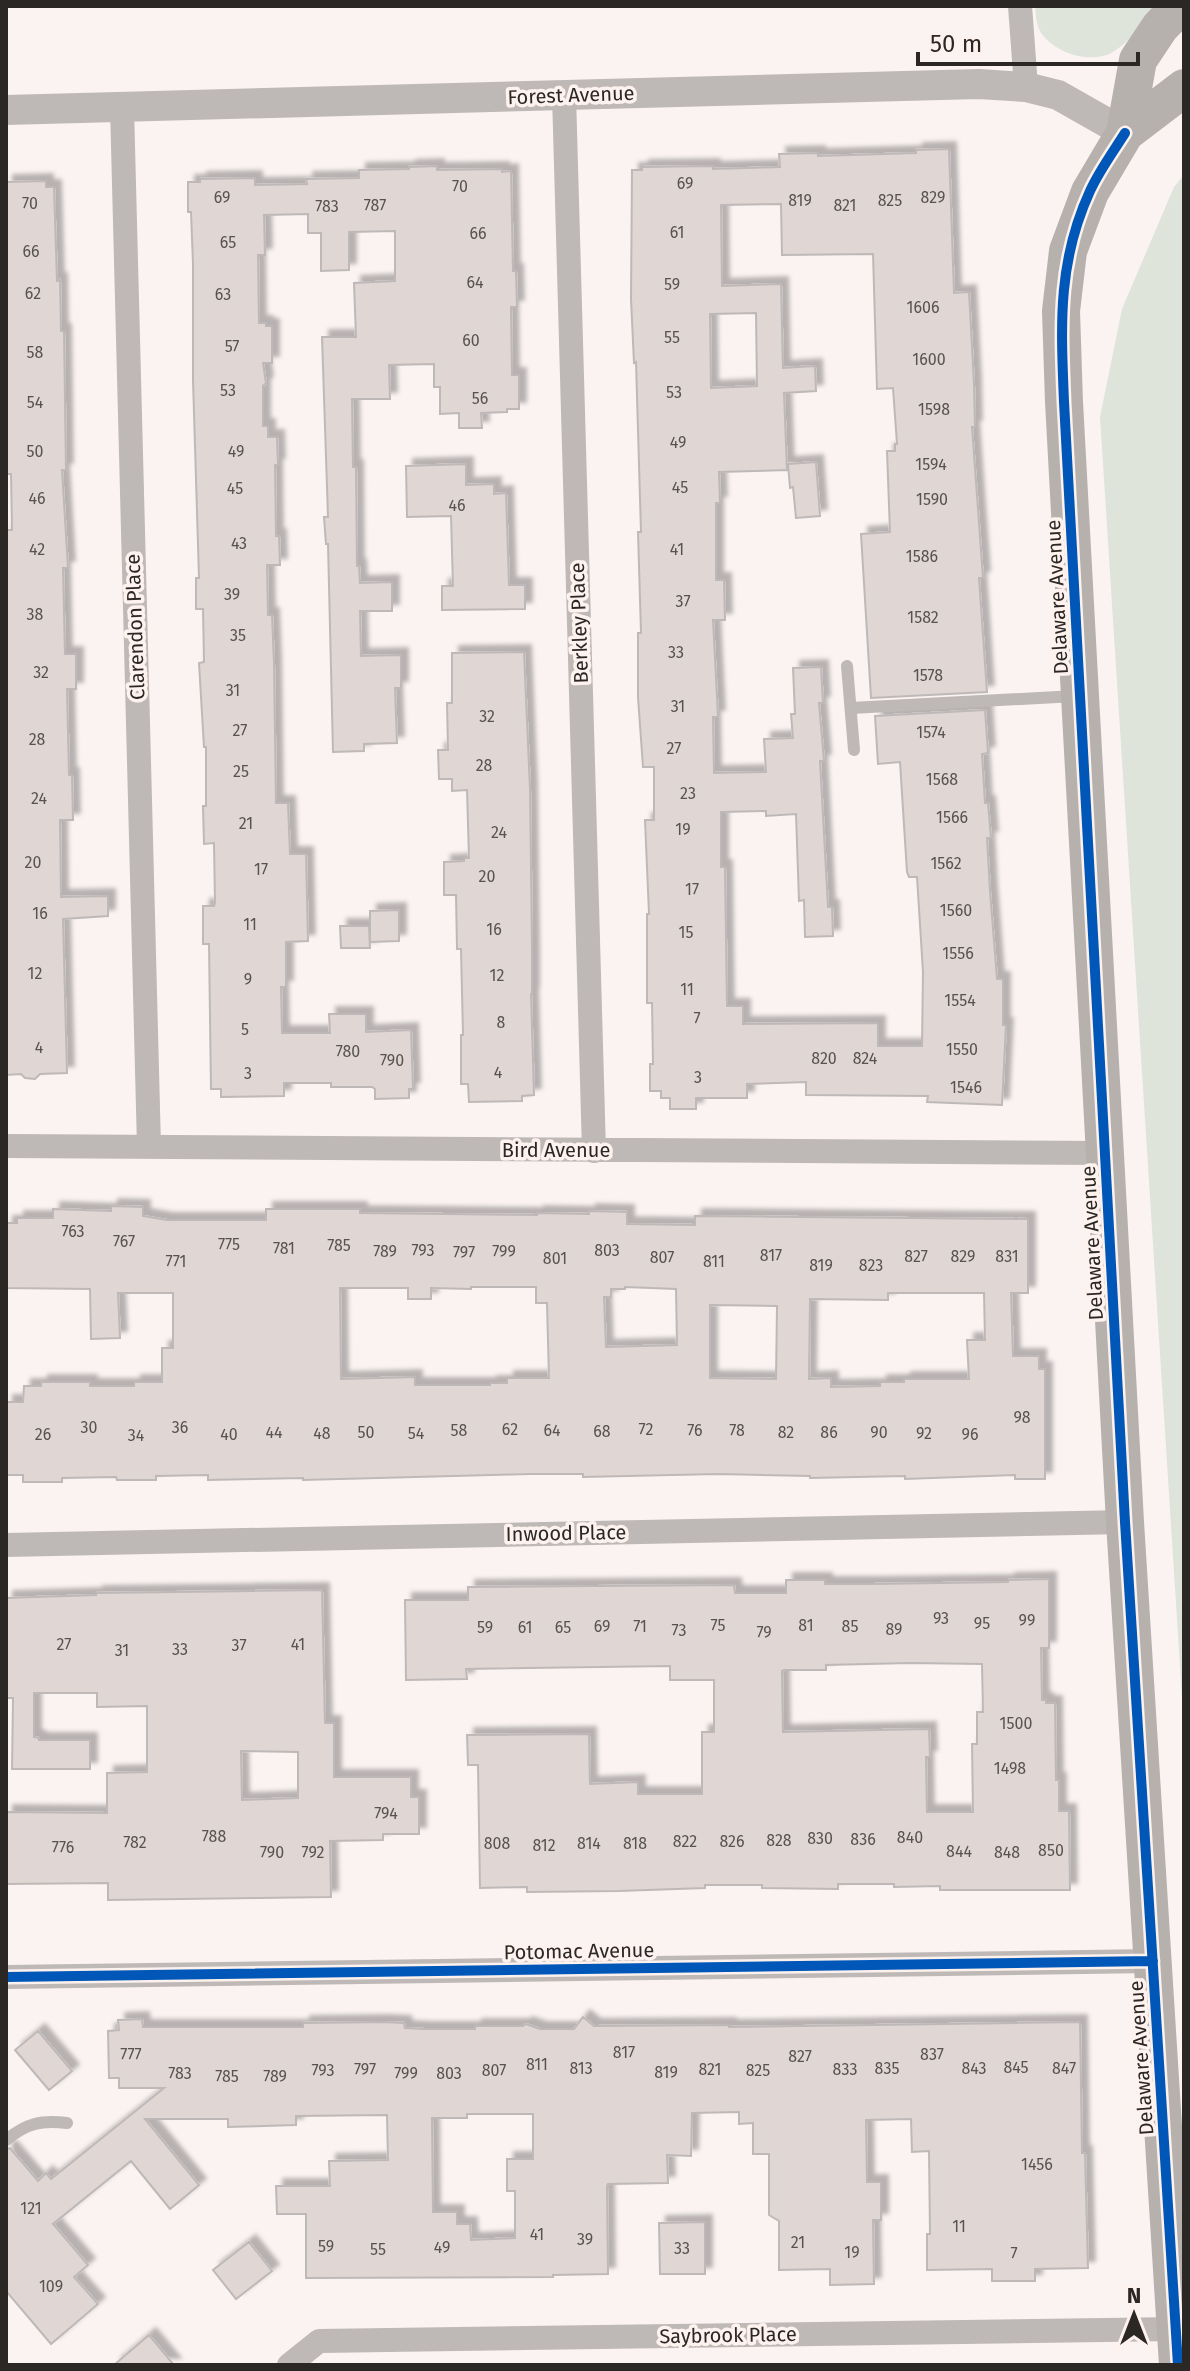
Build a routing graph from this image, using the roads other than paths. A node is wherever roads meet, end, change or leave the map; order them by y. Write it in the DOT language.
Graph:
graph roads {
  1 [pos="1020,6"];
  2 [pos="1180,6"];
  3 [pos="1026,87"];
  4 [pos="1184,88"];
  5 [pos="564,95"];
  6 [pos="122,107"];
  7 [pos="6,110"];
  8 [pos="1125,133"];
  9 [pos="847,666"];
  10 [pos="1080,695"];
  11 [pos="851,708"];
  12 [pos="854,750"];
  13 [pos="6,1146"];
  14 [pos="149,1147"];
  15 [pos="594,1151"];
  16 [pos="1106,1153"];
  17 [pos="1125,1522"];
  18 [pos="6,1545"];
  19 [pos="1153,1961"];
  20 [pos="6,1977"];
  21 [pos="67,2123"];
  22 [pos="6,2140"];
  23 [pos="1177,2347"];
  24 [pos="289,2365"];
  1 -- 3 [label="street"];
  2 -- 8 [label="main road, Delaware Avenue"];
  3 -- 5 [label="street, Forest Avenue"];
  3 -- 8 [label="street, Forest Avenue"];
  4 -- 8 [label="main road, Delaware Avenue"];
  5 -- 6 [label="street, Forest Avenue"];
  5 -- 15 [label="street, Berkley Place"];
  6 -- 7 [label="street, Forest Avenue"];
  6 -- 14 [label="street, Clarendon Place"];
  8 -- 10 [label="main road, Delaware Avenue"];
  9 -- 11 [label="lane"];
  10 -- 11 [label="lane"];
  10 -- 16 [label="main road, Delaware Avenue"];
  11 -- 12 [label="lane"];
  13 -- 14 [label="street, Bird Avenue"];
  14 -- 15 [label="street, Bird Avenue"];
  15 -- 16 [label="street, Bird Avenue"];
  16 -- 17 [label="main road, Delaware Avenue"];
  17 -- 18 [label="street, Inwood Place"];
  17 -- 19 [label="main road, Delaware Avenue"];
  19 -- 20 [label="street, Potomac Avenue"];
  19 -- 23 [label="main road, Delaware Avenue"];
  21 -- 22 [label="lane"];
  23 -- 24 [label="street, Saybrook Place"];
}
